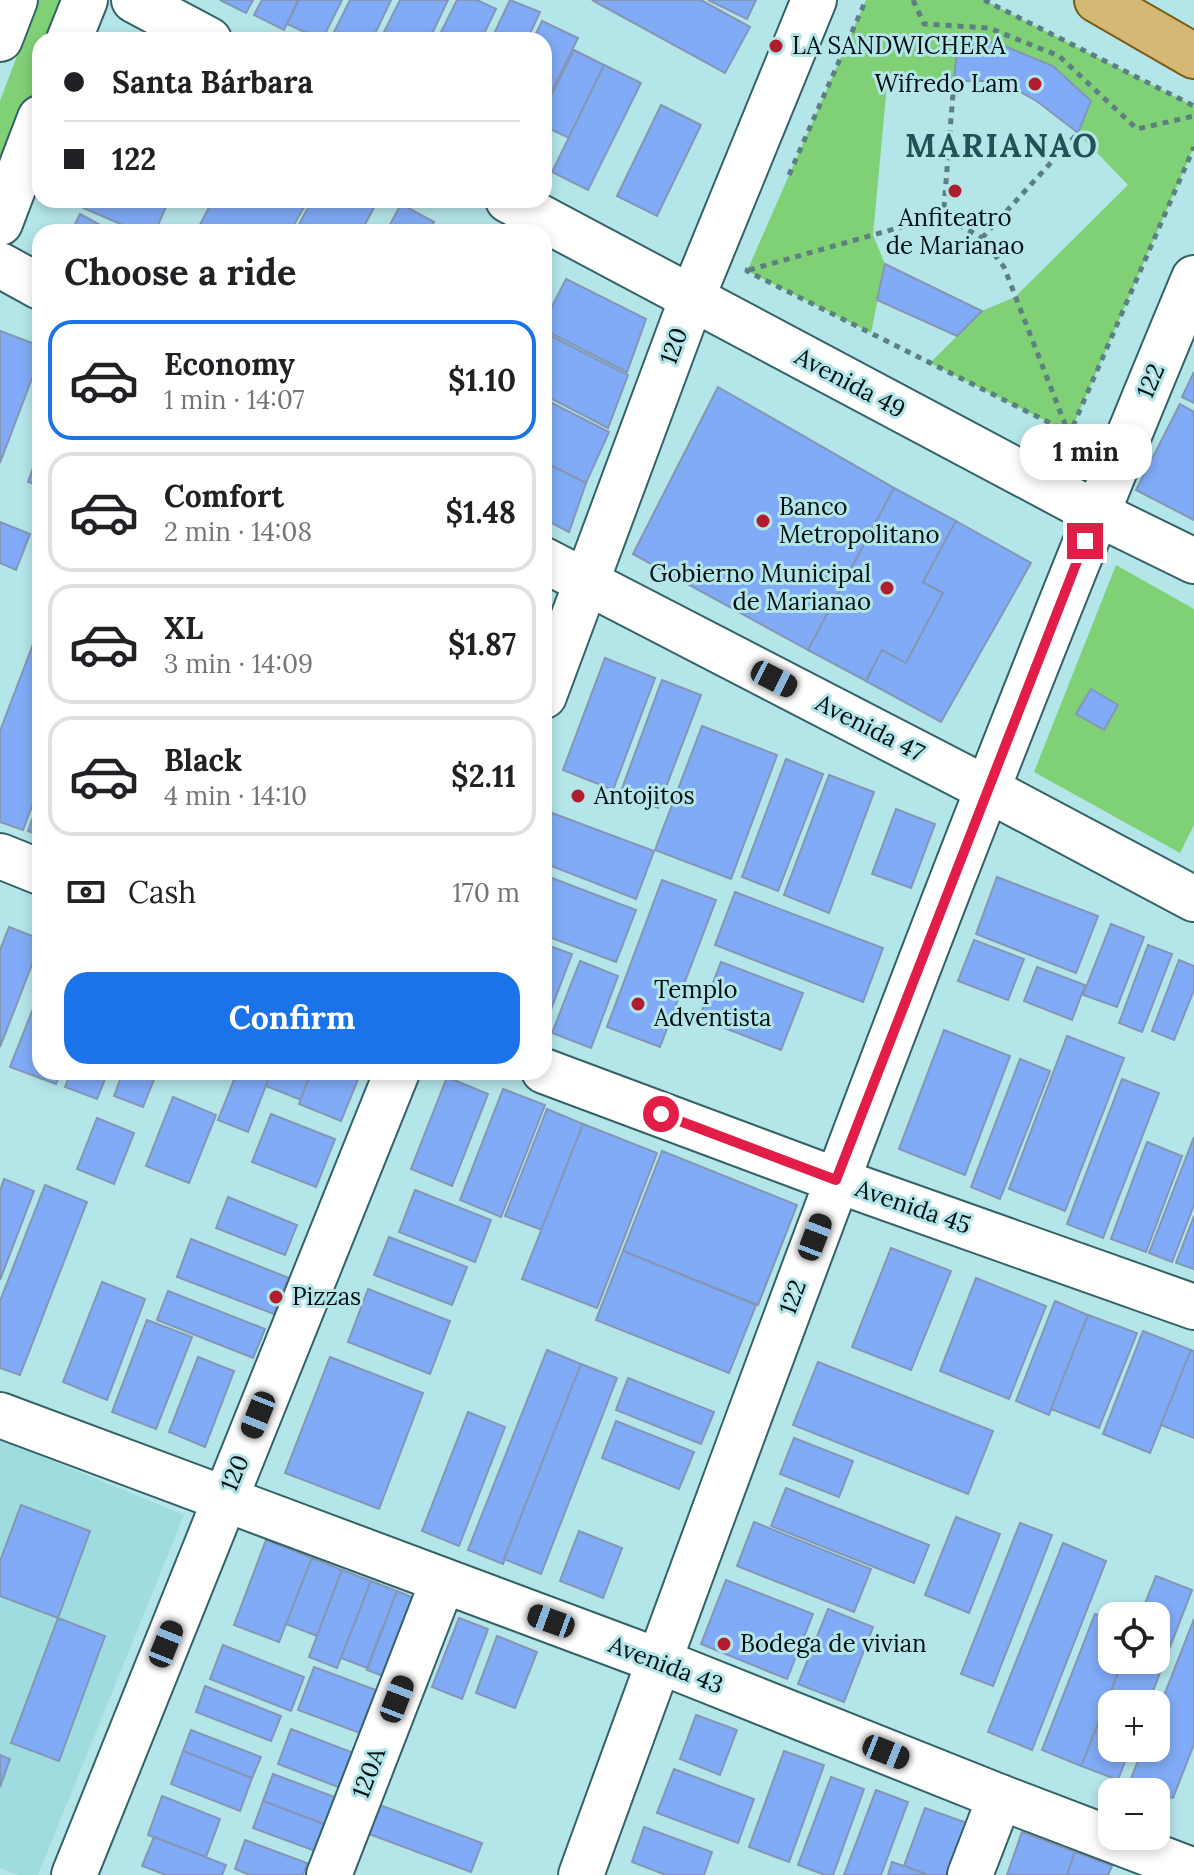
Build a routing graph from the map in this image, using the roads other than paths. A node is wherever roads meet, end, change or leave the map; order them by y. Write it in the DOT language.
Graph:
graph roads {
  1 [pos="15,0"];
  2 [pos="85,0"];
  3 [pos="134,0"];
  4 [pos="814,0"];
  5 [pos="1097,0"];
  6 [pos="72,32"];
  7 [pos="194,32"];
  8 [pos="0,39"];
  9 [pos="1194,56"];
  10 [pos="32,139"];
  11 [pos="523,208"];
  12 [pos="0,223"];
  13 [pos="0,265"];
  14 [pos="1194,278"];
  15 [pos="32,283"];
  16 [pos="692,298"];
  17 [pos="1096,513"];
  18 [pos="1194,561"];
  19 [pos="552,564"];
  20 [pos="588,583"];
  21 [pos="552,675"];
  22 [pos="987,789"];
  23 [pos="0,856"];
  24 [pos="32,869"];
  25 [pos="1194,899"];
  26 [pos="552,1074"];
  27 [pos="394,1080"];
  28 [pos="836,1180"];
  29 [pos="1194,1307"];
  30 [pos="0,1415"];
  31 [pos="224,1500"];
  32 [pos="443,1581"];
  33 [pos="659,1661"];
  34 [pos="1000,1797"];
  35 [pos="1194,1871"];
  36 [pos="74,1875"];
  37 [pos="329,1875"];
  38 [pos="581,1875"];
  39 [pos="970,1875"];
  1 -- 8 [label="street"];
  2 -- 6 [label="street"];
  3 -- 7 [label="street"];
  4 -- 16 [label="street, 120"];
  5 -- 9 [label="main road"];
  10 -- 12 [label="street"];
  11 -- 16 [label="street, Avenida 49"];
  13 -- 15 [label="street"];
  14 -- 17 [label="street, 122"];
  16 -- 17 [label="street, Avenida 49"];
  16 -- 20 [label="street, 120"];
  17 -- 18 [label="street, Avenida 49"];
  17 -- 22 [label="street, 122"];
  19 -- 20 [label="street, Avenida 47"];
  20 -- 21 [label="street, 120"];
  20 -- 22 [label="street, Avenida 47"];
  22 -- 25 [label="street, Avenida 47"];
  22 -- 28 [label="street, 122"];
  23 -- 24 [label="street"];
  26 -- 28 [label="street, Avenida 45"];
  27 -- 31 [label="street, 120"];
  28 -- 29 [label="street, Avenida 45"];
  28 -- 33 [label="street, 122"];
  30 -- 31 [label="street, Avenida 43"];
  31 -- 32 [label="street, Avenida 43"];
  31 -- 36 [label="street, 120"];
  32 -- 33 [label="street, Avenida 43"];
  32 -- 37 [label="street, 120A"];
  33 -- 34 [label="street, Avenida 43"];
  33 -- 38 [label="street, 122"];
  34 -- 35 [label="street, Avenida 43"];
  34 -- 39 [label="street"];
}
